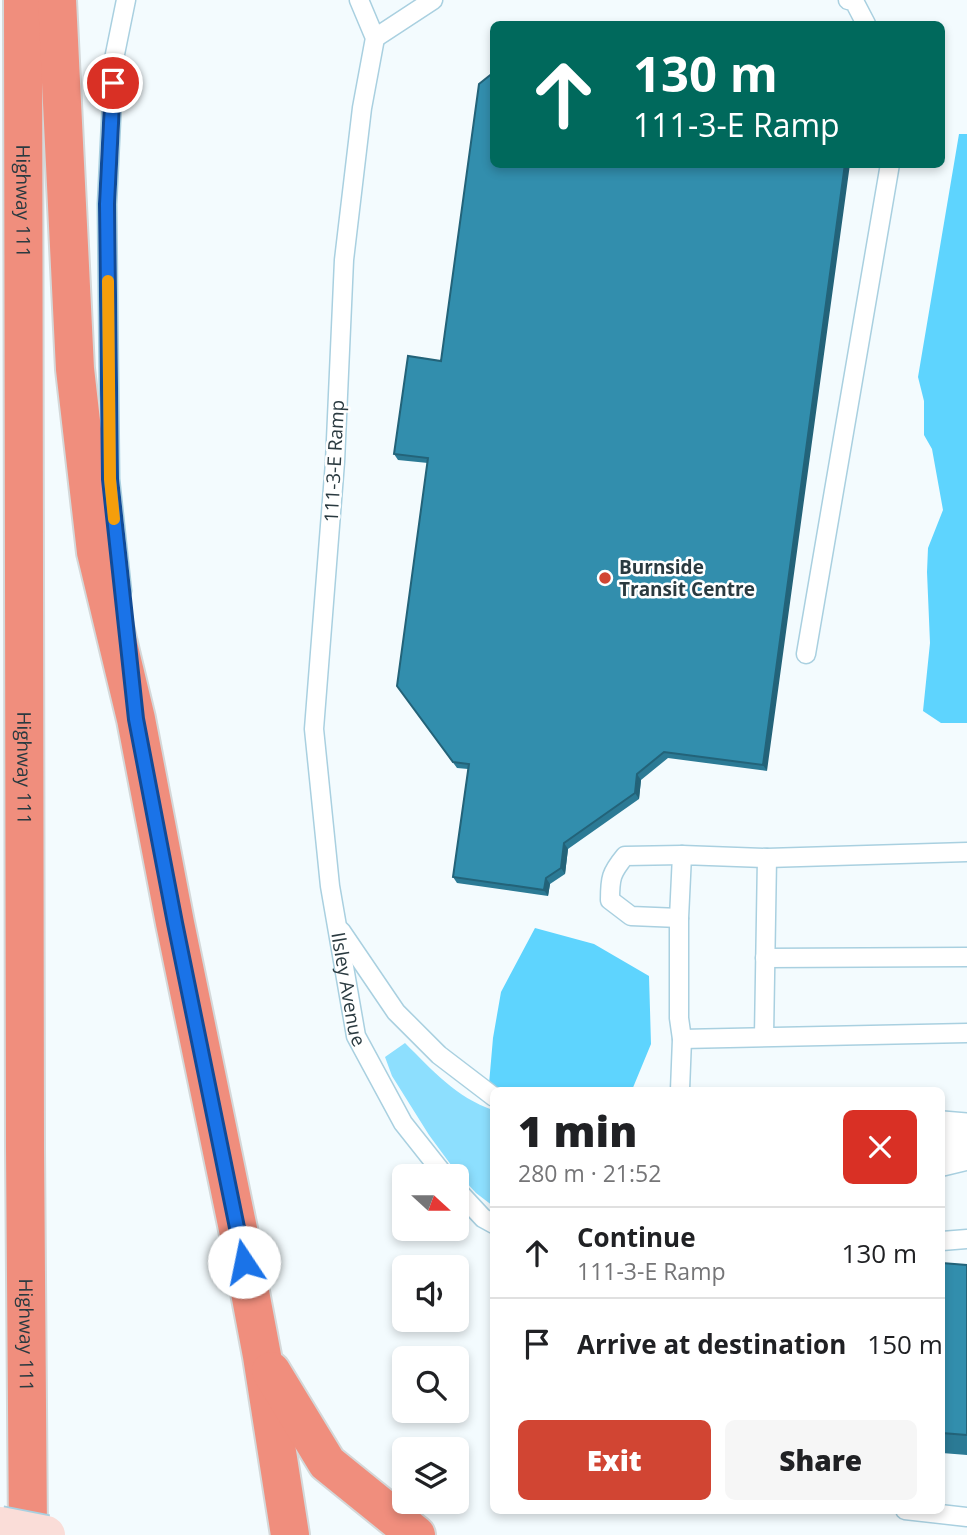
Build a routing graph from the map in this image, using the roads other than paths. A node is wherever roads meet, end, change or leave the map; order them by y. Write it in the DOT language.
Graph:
graph roads {
  1 [pos="23,0"];
  2 [pos="57,0"];
  3 [pos="126,0"];
  4 [pos="359,0"];
  5 [pos="433,0"];
  6 [pos="848,0"];
  7 [pos="864,21"];
  8 [pos="375,37"];
  9 [pos="889,168"];
  10 [pos="806,654"];
  11 [pos="136,719"];
  12 [pos="967,852"];
  13 [pos="681,855"];
  14 [pos="767,858"];
  15 [pos="679,918"];
  16 [pos="337,926"];
  17 [pos="967,957"];
  18 [pos="765,958"];
  19 [pos="967,1033"];
  20 [pos="764,1036"];
  21 [pos="682,1039"];
  22 [pos="680,1087"];
  23 [pos="490,1094"];
  24 [pos="945,1129"];
  25 [pos="967,1132"];
  26 [pos="967,1152"];
  27 [pos="945,1157"];
  28 [pos="435,1164"];
  29 [pos="469,1203"];
  30 [pos="490,1222"];
  31 [pos="967,1239"];
  32 [pos="945,1241"];
  33 [pos="262,1356"];
  34 [pos="940,1514"];
  35 [pos="967,1517"];
  36 [pos="0,1526"];
  37 [pos="28,1535"];
  38 [pos="46,1535"];
  39 [pos="290,1535"];
  40 [pos="416,1535"];
  1 -- 37 [label="highway, Highway 111"];
  2 -- 11 [label="highway"];
  3 -- 11 [label="lane"];
  4 -- 8 [label="lane"];
  5 -- 8 [label="lane"];
  6 -- 7 [label="lane"];
  8 -- 16 [label="lane, 111-3-E Ramp"];
  9 -- 10 [label="lane"];
  11 -- 33 [label="highway"];
  12 -- 14 [label="lane"];
  13 -- 14 [label="lane"];
  13 -- 15 [label="lane"];
  13 -- 15 [label="lane"];
  14 -- 18 [label="lane"];
  15 -- 21 [label="lane"];
  16 -- 23 [label="lane, Ilsley Avenue"];
  16 -- 28 [label="lane, Ilsley Avenue"];
  17 -- 18 [label="lane"];
  18 -- 20 [label="lane"];
  19 -- 20 [label="lane"];
  20 -- 21 [label="lane"];
  21 -- 22 [label="lane"];
  24 -- 25 [label="street"];
  26 -- 27 [label="street"];
  29 -- 30 [label="lane"];
  31 -- 32 [label="lane"];
  33 -- 39 [label="highway"];
  33 -- 40 [label="highway"];
  34 -- 35 [label="lane"];
  36 -- 38 [label="main road, bridge"];
}
